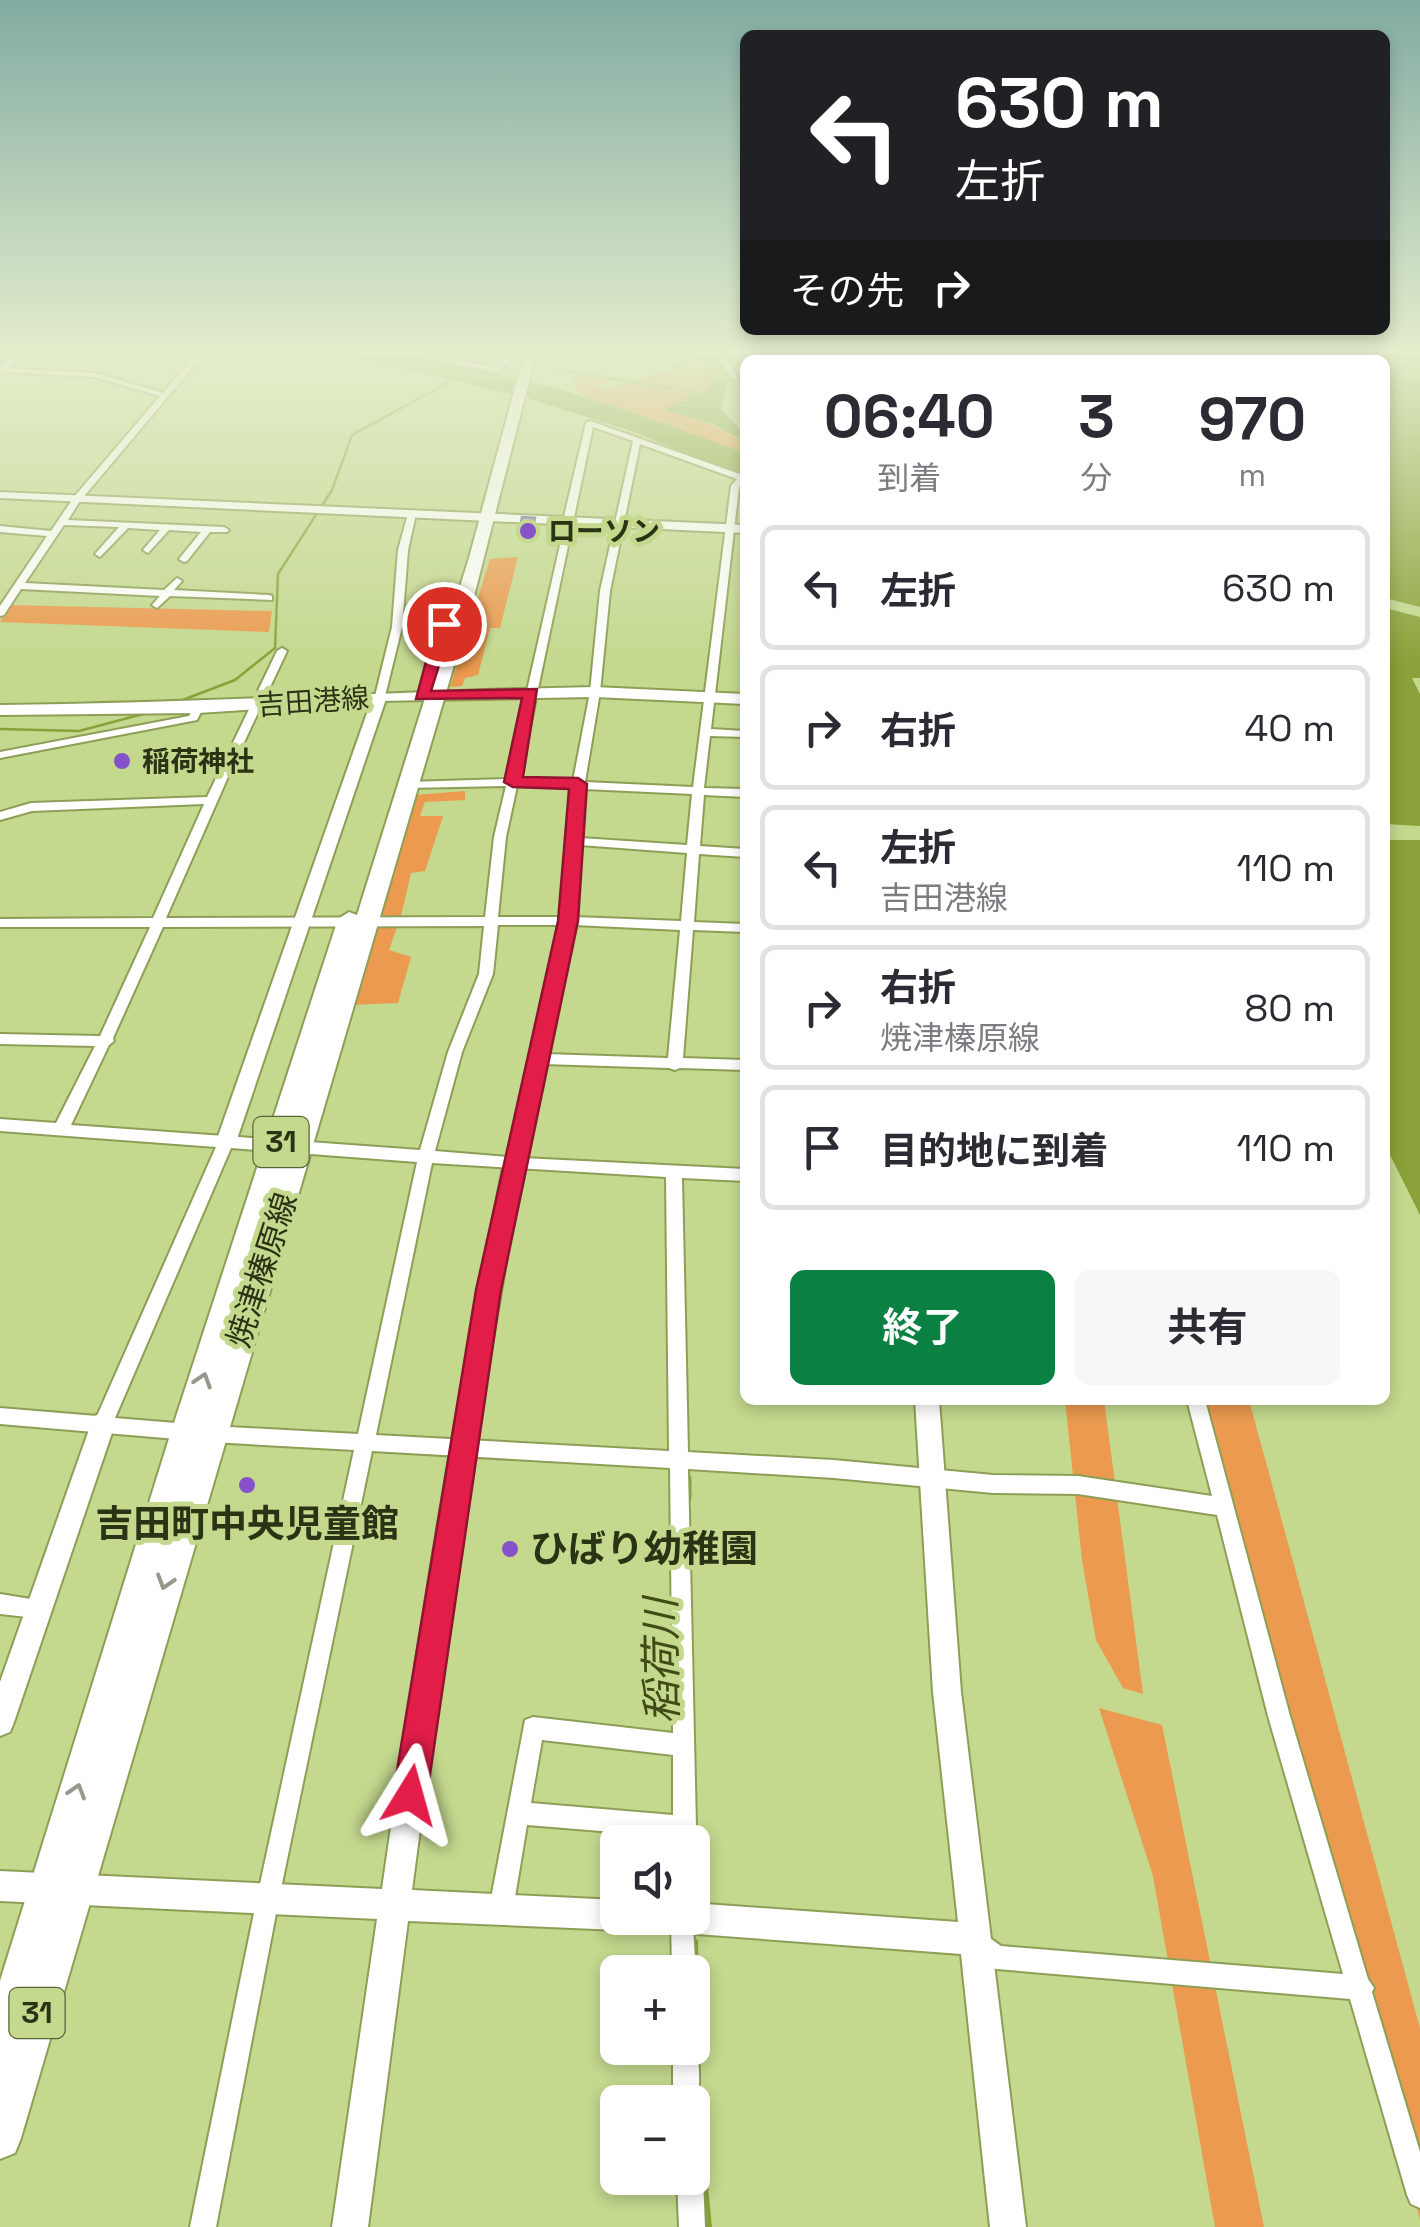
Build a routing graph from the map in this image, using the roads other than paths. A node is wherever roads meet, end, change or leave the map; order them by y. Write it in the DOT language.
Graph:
graph roads {
  1 [pos="111,458"];
  2 [pos="500,458"];
  3 [pos="583,458"];
  4 [pos="633,458"];
  5 [pos="687,458"];
  6 [pos="740,477"];
  7 [pos="740,482"];
  8 [pos="0,495"];
  9 [pos="77,499"];
  10 [pos="412,514"];
  11 [pos="483,517"];
  12 [pos="569,521"];
  13 [pos="62,522"];
  14 [pos="618,523"];
  15 [pos="126,525"];
  16 [pos="167,527"];
  17 [pos="208,528"];
  18 [pos="728,528"];
  19 [pos="0,529"];
  20 [pos="740,529"];
  21 [pos="224,530"];
  22 [pos="55,534"];
  23 [pos="148,550"];
  24 [pos="100,554"];
  25 [pos="184,559"];
  26 [pos="177,581"];
  27 [pos="22,586"];
  28 [pos="167,593"];
  29 [pos="270,598"];
  30 [pos="156,606"];
  31 [pos="0,613"];
  32 [pos="282,651"];
  33 [pos="531,692"];
  34 [pos="595,692"];
  35 [pos="380,696"];
  36 [pos="430,696"];
  37 [pos="709,697"];
  38 [pos="740,698"];
  39 [pos="255,705"];
  40 [pos="198,708"];
  41 [pos="0,710"];
  42 [pos="706,732"];
  43 [pos="740,734"];
  44 [pos="3,755"];
  45 [pos="0,772"];
  46 [pos="513,782"];
  47 [pos="578,784"];
  48 [pos="407,785"];
  49 [pos="698,792"];
  50 [pos="740,794"];
  51 [pos="211,800"];
  52 [pos="0,816"];
  53 [pos="574,841"];
  54 [pos="694,848"];
  55 [pos="740,853"];
  56 [pos="494,921"];
  57 [pos="568,921"];
  58 [pos="357,922"];
  59 [pos="0,923"];
  60 [pos="304,923"];
  61 [pos="690,924"];
  62 [pos="160,925"];
  63 [pos="740,928"];
  64 [pos="0,1039"];
  65 [pos="107,1041"];
  66 [pos="536,1059"];
  67 [pos="675,1065"];
  68 [pos="740,1066"];
  69 [pos="0,1125"];
  70 [pos="60,1130"];
  71 [pos="226,1142"];
  72 [pos="291,1146"];
  73 [pos="426,1155"];
  74 [pos="514,1163"];
  75 [pos="674,1170"];
  76 [pos="740,1175"];
  77 [pos="926,1405"];
  78 [pos="1197,1405"];
  79 [pos="0,1416"];
  80 [pos="103,1424"];
  81 [pos="198,1433"];
  82 [pos="364,1444"];
  83 [pos="466,1450"];
  84 [pos="676,1464"];
  85 [pos="930,1476"];
  86 [pos="1224,1507"];
  87 [pos="0,1604"];
  88 [pos="36,1608"];
  89 [pos="0,1722"];
  90 [pos="683,1745"];
  91 [pos="518,1814"];
  92 [pos="605,1825"];
  93 [pos="685,1825"];
  94 [pos="0,1886"];
  95 [pos="61,1886"];
  96 [pos="268,1898"];
  97 [pos="395,1903"];
  98 [pos="502,1909"];
  99 [pos="600,1914"];
  100 [pos="710,1920"];
  101 [pos="974,1939"];
  102 [pos="1362,1988"];
  103 [pos="0,2046"];
  104 [pos="0,2138"];
  105 [pos="691,2195"];
  106 [pos="1420,2195"];
  107 [pos="203,2227"];
  108 [pos="350,2227"];
  109 [pos="692,2227"];
  110 [pos="1008,2227"];
  1 -- 9 [label="street"];
  2 -- 11 [label="main road, 焼津榛原線 / 31"];
  3 -- 12 [label="street"];
  4 -- 14 [label="street"];
  5 -- 6 [label="street"];
  7 -- 18 [label="street"];
  8 -- 9 [label="street"];
  9 -- 10 [label="street"];
  9 -- 13 [label="street"];
  10 -- 11 [label="street"];
  10 -- 35 [label="street"];
  11 -- 12 [label="street"];
  11 -- 36 [label="main road, 焼津榛原線 / 31"];
  12 -- 14 [label="street"];
  12 -- 33 [label="street"];
  13 -- 15 [label="street"];
  13 -- 22 [label="street"];
  14 -- 18 [label="street"];
  14 -- 34 [label="street"];
  15 -- 16 [label="street"];
  15 -- 24 [label="street"];
  16 -- 17 [label="street"];
  16 -- 23 [label="street"];
  17 -- 21 [label="street"];
  17 -- 25 [label="street"];
  18 -- 20 [label="street"];
  18 -- 37 [label="street"];
  19 -- 22 [label="street"];
  22 -- 27 [label="street"];
  26 -- 28 [label="street"];
  27 -- 28 [label="street"];
  27 -- 31 [label="street"];
  28 -- 29 [label="street"];
  28 -- 30 [label="street"];
  32 -- 39 [label="street"];
  33 -- 34 [label="main road, 吉田港線"];
  33 -- 36 [label="main road, 吉田港線"];
  33 -- 46 [label="street"];
  34 -- 37 [label="main road, 吉田港線"];
  34 -- 47 [label="street"];
  35 -- 36 [label="main road, 吉田港線"];
  35 -- 39 [label="main road, 吉田港線"];
  35 -- 60 [label="street"];
  36 -- 48 [label="main road, 焼津榛原線 / 31"];
  36 -- 58 [label="main road, 焼津榛原線 / 31"];
  37 -- 38 [label="main road, 吉田港線"];
  37 -- 42 [label="street"];
  39 -- 40 [label="main road, 吉田港線"];
  39 -- 51 [label="street"];
  40 -- 41 [label="main road, 吉田港線"];
  40 -- 44 [label="street"];
  42 -- 43 [label="street"];
  42 -- 49 [label="street"];
  44 -- 45 [label="street"];
  46 -- 47 [label="street"];
  46 -- 48 [label="street"];
  46 -- 56 [label="street"];
  47 -- 49 [label="street"];
  47 -- 53 [label="street"];
  48 -- 58 [label="main road, 焼津榛原線 / 31"];
  49 -- 50 [label="street"];
  49 -- 54 [label="street"];
  51 -- 52 [label="street"];
  51 -- 62 [label="street"];
  53 -- 54 [label="street"];
  53 -- 57 [label="street"];
  54 -- 55 [label="street"];
  54 -- 61 [label="street"];
  56 -- 57 [label="street"];
  56 -- 58 [label="street"];
  56 -- 73 [label="street"];
  57 -- 61 [label="street"];
  57 -- 66 [label="street"];
  58 -- 60 [label="street"];
  58 -- 72 [label="main road, 焼津榛原線 / 31"];
  59 -- 62 [label="street"];
  60 -- 62 [label="street"];
  60 -- 71 [label="street"];
  61 -- 63 [label="street"];
  61 -- 67 [label="street"];
  62 -- 65 [label="street"];
  64 -- 65 [label="street"];
  65 -- 70 [label="street"];
  66 -- 67 [label="street"];
  66 -- 74 [label="street"];
  67 -- 68 [label="street"];
  69 -- 70 [label="street"];
  70 -- 71 [label="street"];
  71 -- 72 [label="street"];
  71 -- 80 [label="street"];
  72 -- 73 [label="street"];
  72 -- 81 [label="main road, 焼津榛原線 / 31"];
  73 -- 74 [label="street"];
  73 -- 82 [label="street"];
  74 -- 75 [label="street"];
  74 -- 83 [label="street"];
  75 -- 76 [label="street"];
  75 -- 84 [label="street"];
  77 -- 85 [label="street"];
  78 -- 86 [label="street"];
  79 -- 80 [label="street"];
  80 -- 81 [label="street"];
  80 -- 88 [label="street"];
  81 -- 82 [label="street"];
  81 -- 95 [label="main road, 焼津榛原線 / 31"];
  82 -- 83 [label="street"];
  82 -- 96 [label="street"];
  83 -- 84 [label="street"];
  83 -- 97 [label="street"];
  84 -- 85 [label="street"];
  84 -- 90 [label="street"];
  85 -- 86 [label="street"];
  85 -- 101 [label="street"];
  86 -- 102 [label="street"];
  87 -- 88 [label="street"];
  88 -- 89 [label="street"];
  90 -- 91 [label="street"];
  90 -- 93 [label="street"];
  91 -- 92 [label="street"];
  91 -- 98 [label="street"];
  94 -- 95 [label="street"];
  95 -- 96 [label="street"];
  95 -- 103 [label="main road, 焼津榛原線 / 31"];
  95 -- 104 [label="main road, 焼津榛原線 / 31"];
  96 -- 97 [label="street"];
  96 -- 107 [label="street"];
  97 -- 98 [label="street"];
  97 -- 108 [label="street"];
  98 -- 99 [label="street"];
  100 -- 101 [label="street"];
  101 -- 102 [label="street"];
  101 -- 110 [label="street"];
  102 -- 106 [label="street"];
  105 -- 109 [label="street"];
}
